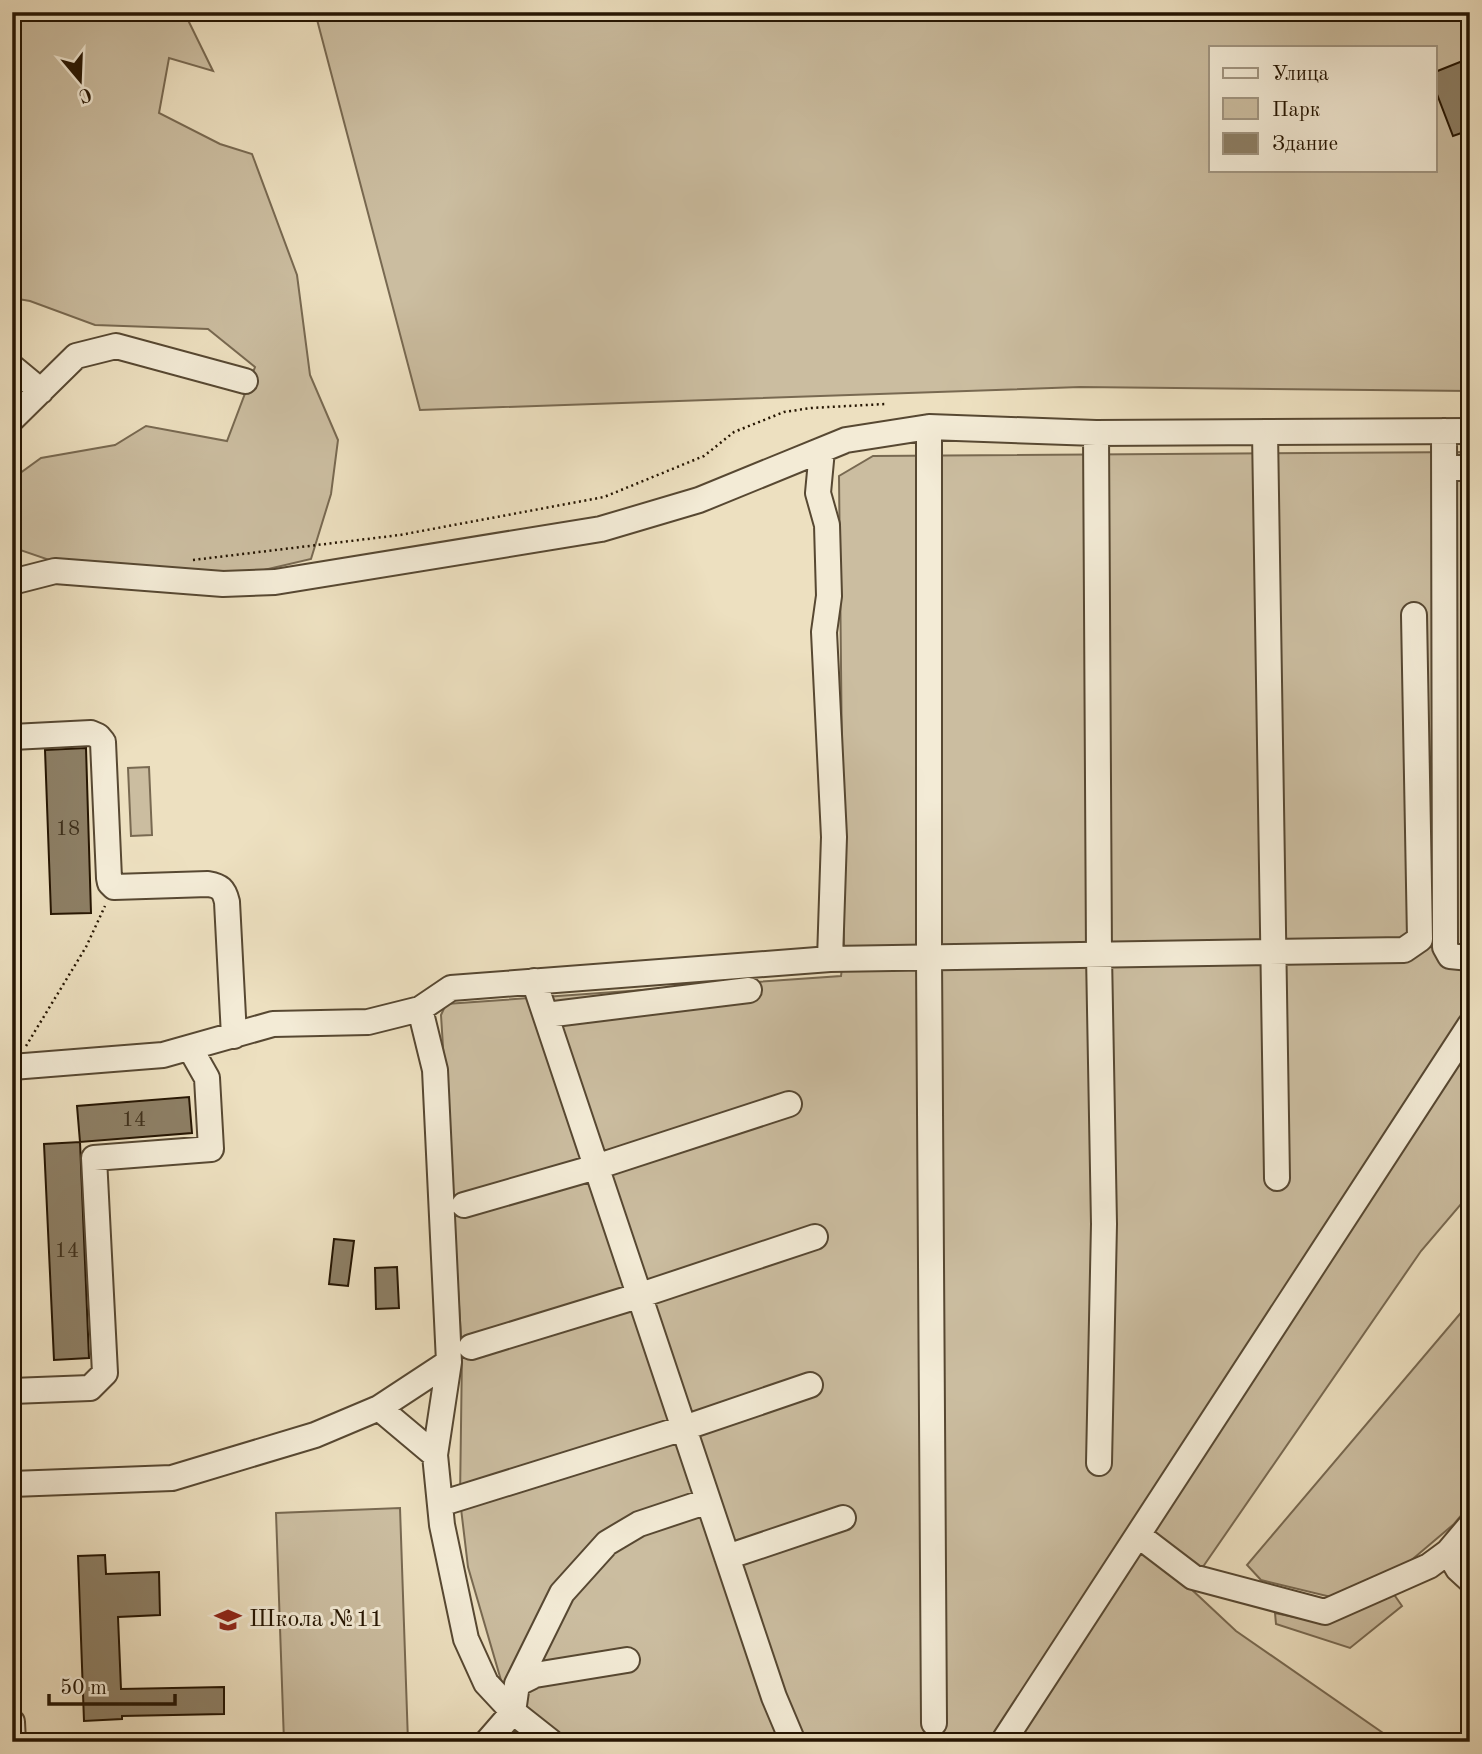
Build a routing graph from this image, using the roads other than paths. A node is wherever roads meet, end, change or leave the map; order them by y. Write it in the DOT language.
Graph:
graph roads {
  1 [pos="12,367"];
  2 [pos="245,381"];
  3 [pos="41,391"];
  4 [pos="12,419"];
  5 [pos="929,427"];
  6 [pos="1444,431"];
  7 [pos="1470,431"];
  8 [pos="1265,432"];
  9 [pos="1096,433"];
  10 [pos="821,450"];
  11 [pos="1444,468"];
  12 [pos="1470,468"];
  13 [pos="12,582"];
  14 [pos="1414,615"];
  15 [pos="12,737"];
  16 [pos="1273,953"];
  17 [pos="1099,955"];
  18 [pos="1470,957"];
  19 [pos="929,958"];
  20 [pos="830,959"];
  21 [pos="534,981"];
  22 [pos="749,990"];
  23 [pos="420,1009"];
  24 [pos="546,1015"];
  25 [pos="1470,1024"];
  26 [pos="233,1036"];
  27 [pos="190,1048"];
  28 [pos="13,1067"];
  29 [pos="789,1104"];
  30 [pos="596,1167"];
  31 [pos="1277,1178"];
  32 [pos="464,1205"];
  33 [pos="816,1237"];
  34 [pos="641,1295"];
  35 [pos="471,1347"];
  36 [pos="449,1362"];
  37 [pos="810,1385"];
  38 [pos="12,1391"];
  39 [pos="379,1408"];
  40 [pos="684,1428"];
  41 [pos="435,1455"];
  42 [pos="1099,1463"];
  43 [pos="12,1484"];
  44 [pos="708,1501"];
  45 [pos="440,1504"];
  46 [pos="843,1518"];
  47 [pos="1470,1527"];
  48 [pos="1138,1535"];
  49 [pos="1448,1552"];
  50 [pos="727,1557"];
  51 [pos="1470,1580"];
  52 [pos="627,1660"];
  53 [pos="517,1684"];
  54 [pos="513,1712"];
  55 [pos="12,1722"];
  56 [pos="934,1723"];
  57 [pos="13,1742"];
  58 [pos="486,1742"];
  59 [pos="551,1742"];
  60 [pos="793,1742"];
  61 [pos="1003,1742"];
  1 -- 3 [label="street"];
  2 -- 3 [label="street"];
  3 -- 4 [label="street"];
  5 -- 9 [label="street"];
  5 -- 10 [label="street"];
  5 -- 19 [label="street"];
  6 -- 7 [label="street"];
  6 -- 8 [label="street"];
  6 -- 11 [label="street"];
  8 -- 9 [label="street"];
  8 -- 16 [label="street"];
  9 -- 17 [label="street"];
  10 -- 13 [label="street"];
  10 -- 20 [label="street"];
  11 -- 12 [label="street"];
  11 -- 18 [label="street"];
  14 -- 16 [label="street"];
  15 -- 26 [label="street"];
  16 -- 17 [label="street"];
  16 -- 31 [label="street"];
  17 -- 19 [label="street"];
  17 -- 42 [label="street"];
  19 -- 20 [label="street"];
  19 -- 56 [label="street"];
  20 -- 21 [label="street"];
  21 -- 23 [label="street"];
  21 -- 24 [label="street"];
  22 -- 24 [label="street"];
  23 -- 26 [label="street"];
  23 -- 36 [label="street"];
  24 -- 30 [label="street"];
  25 -- 48 [label="street"];
  26 -- 27 [label="street"];
  27 -- 28 [label="street"];
  27 -- 38 [label="street"];
  29 -- 30 [label="street"];
  30 -- 32 [label="street"];
  30 -- 34 [label="street"];
  33 -- 34 [label="street"];
  34 -- 35 [label="street"];
  34 -- 40 [label="street"];
  36 -- 39 [label="street"];
  36 -- 41 [label="street"];
  37 -- 40 [label="street"];
  39 -- 41 [label="street"];
  39 -- 43 [label="street"];
  40 -- 44 [label="street"];
  40 -- 45 [label="street"];
  41 -- 45 [label="street"];
  44 -- 50 [label="street"];
  44 -- 53 [label="street"];
  45 -- 54 [label="street"];
  46 -- 50 [label="street"];
  47 -- 49 [label="street"];
  48 -- 49 [label="street"];
  48 -- 61 [label="street"];
  49 -- 51 [label="street"];
  50 -- 60 [label="street"];
  52 -- 53 [label="street"];
  53 -- 54 [label="street"];
  54 -- 58 [label="street"];
  54 -- 59 [label="street"];
  55 -- 57 [label="street"];
}
